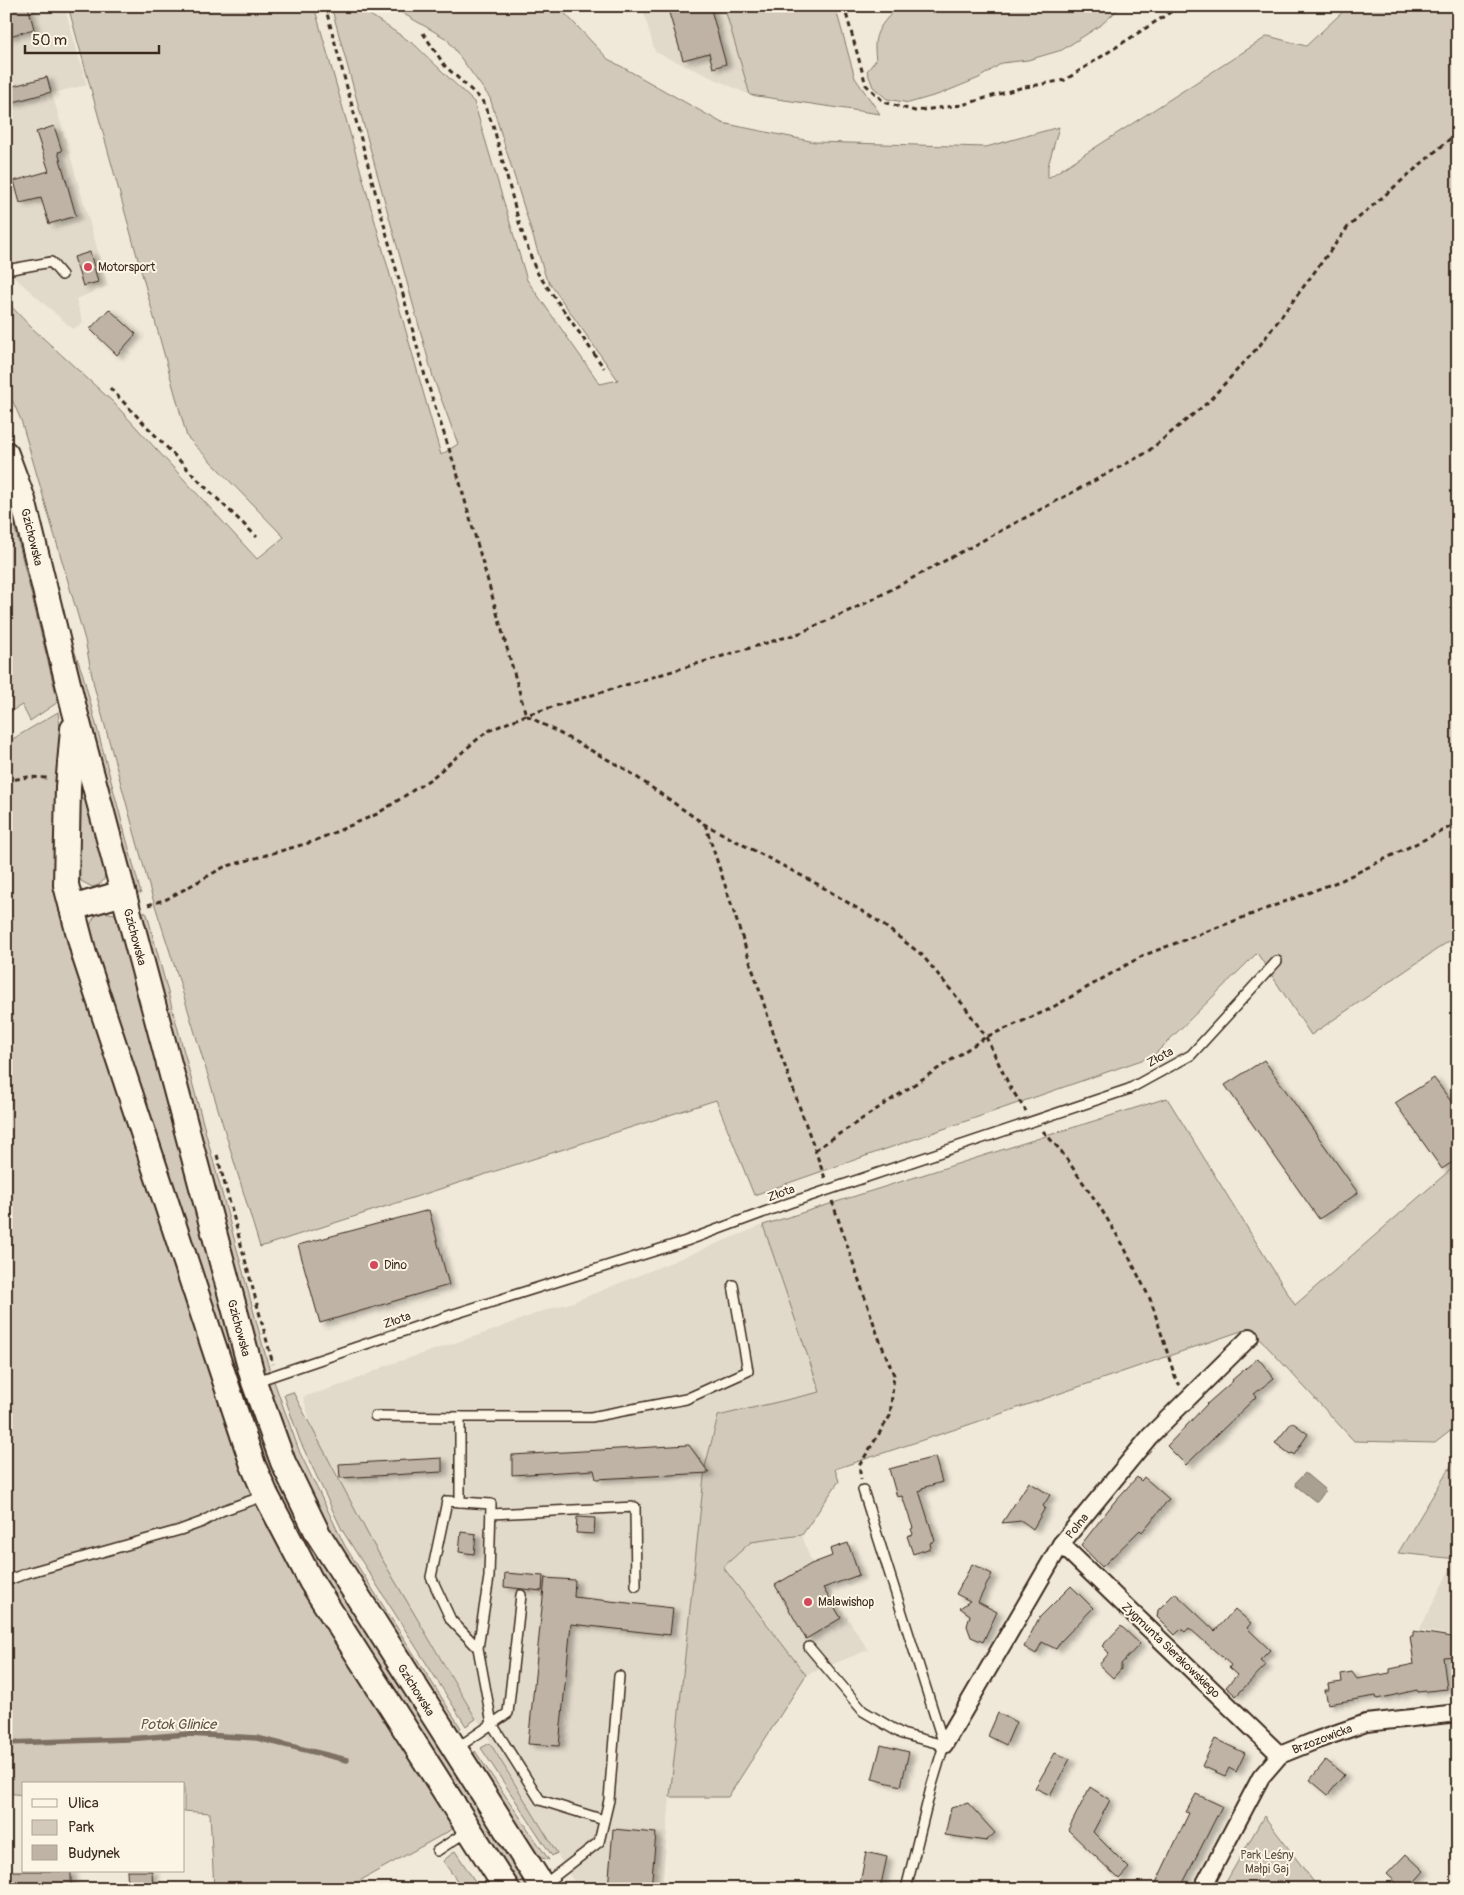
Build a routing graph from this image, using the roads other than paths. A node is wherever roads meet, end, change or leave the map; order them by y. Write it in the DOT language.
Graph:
graph roads {
  1 [pos="6,270"];
  2 [pos="62,275"];
  3 [pos="9,445"];
  4 [pos="74,708"];
  5 [pos="136,901"];
  6 [pos="72,908"];
  7 [pos="1278,961"];
  8 [pos="733,1285"];
  9 [pos="1250,1337"];
  10 [pos="264,1378"];
  11 [pos="375,1416"];
  12 [pos="460,1417"];
  13 [pos="863,1490"];
  14 [pos="266,1496"];
  15 [pos="460,1502"];
  16 [pos="491,1514"];
  17 [pos="1061,1544"];
  18 [pos="6,1581"];
  19 [pos="636,1586"];
  20 [pos="521,1595"];
  21 [pos="808,1647"];
  22 [pos="478,1648"];
  23 [pos="619,1676"];
  24 [pos="1458,1713"];
  25 [pos="492,1724"];
  26 [pos="944,1745"];
  27 [pos="454,1750"];
  28 [pos="1280,1755"];
  29 [pos="604,1820"];
  30 [pos="470,1830"];
  31 [pos="437,1851"];
  32 [pos="543,1888"];
  33 [pos="507,1889"];
  34 [pos="906,1889"];
  35 [pos="1202,1889"];
  1 -- 2 [label="lane"];
  3 -- 4 [label="street, Gzichowska"];
  4 -- 5 [label="street, Gzichowska"];
  4 -- 6 [label="street, Gzichowska"];
  5 -- 6 [label="street"];
  5 -- 10 [label="street, Gzichowska"];
  6 -- 14 [label="street, Gzichowska"];
  7 -- 10 [label="lane, Złota"];
  8 -- 12 [label="lane"];
  9 -- 17 [label="street, Polna"];
  10 -- 27 [label="street, Gzichowska"];
  11 -- 12 [label="lane"];
  12 -- 15 [label="lane"];
  13 -- 26 [label="lane"];
  14 -- 18 [label="lane"];
  14 -- 30 [label="street, Gzichowska"];
  15 -- 16 [label="lane"];
  15 -- 22 [label="lane"];
  16 -- 19 [label="lane"];
  16 -- 22 [label="lane"];
  17 -- 26 [label="street, Polna"];
  17 -- 28 [label="street, Zygmunta Sierakowskiego"];
  20 -- 25 [label="lane"];
  21 -- 26 [label="lane"];
  22 -- 25 [label="lane"];
  23 -- 29 [label="lane"];
  24 -- 28 [label="street, Brzozowicka"];
  25 -- 27 [label="lane"];
  25 -- 29 [label="lane"];
  26 -- 34 [label="lane"];
  27 -- 32 [label="street, Gzichowska"];
  28 -- 35 [label="street, Brzozowicka"];
  29 -- 32 [label="lane"];
  30 -- 31 [label="lane"];
  30 -- 33 [label="street, Gzichowska"];
}
